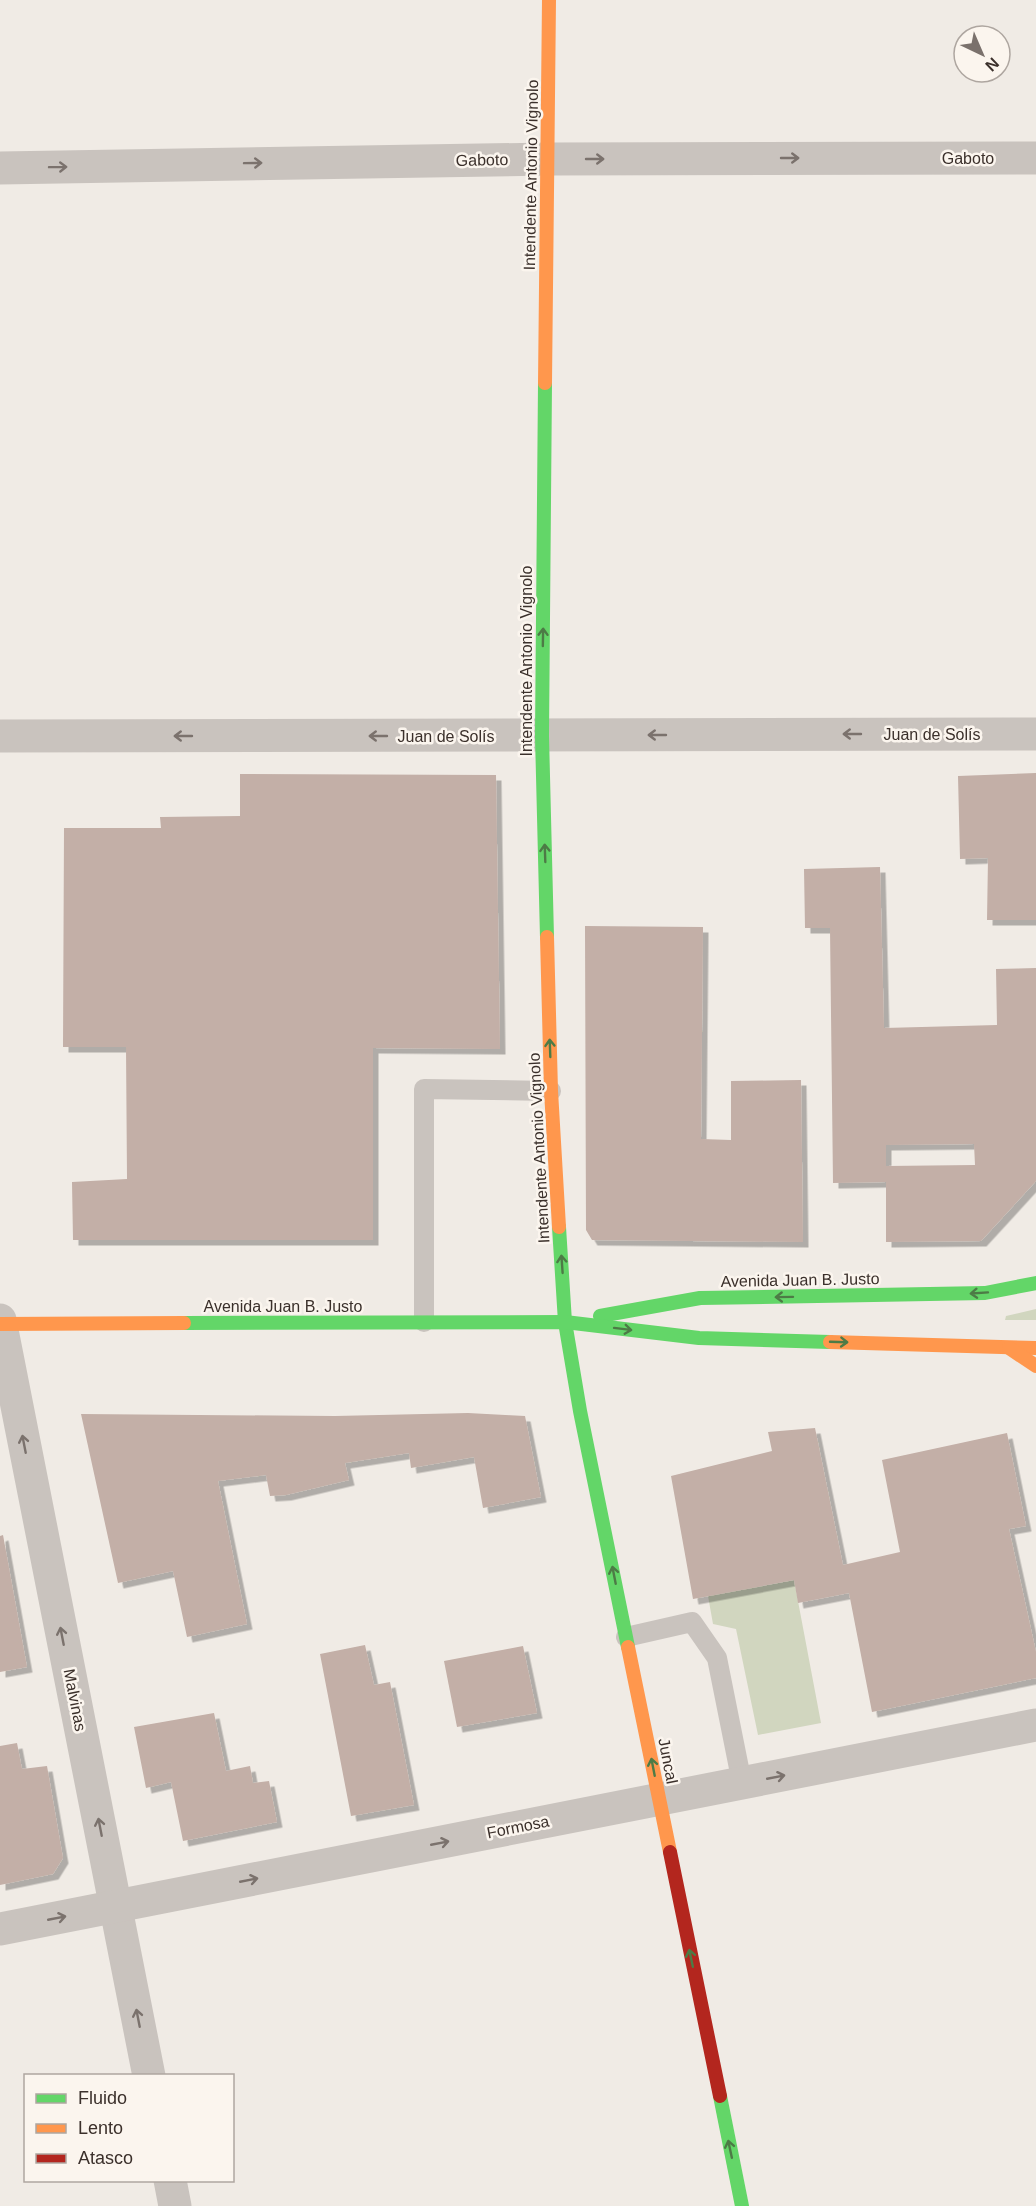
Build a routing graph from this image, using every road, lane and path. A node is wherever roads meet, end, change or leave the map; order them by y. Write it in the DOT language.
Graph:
graph roads {
  1 [pos="549,0"];
  2 [pos="1036,158"];
  3 [pos="548,159"];
  4 [pos="0,168"];
  5 [pos="1036,734"];
  6 [pos="0,736"];
  7 [pos="542,736"];
  8 [pos="551,1091"];
  9 [pos="1036,1283"];
  10 [pos="424,1322"];
  11 [pos="565,1322"];
  12 [pos="0,1323"];
  13 [pos="1009,1348"];
  14 [pos="1036,1348"];
  15 [pos="1036,1366"];
  16 [pos="626,1637"];
  17 [pos="1036,1725"];
  18 [pos="742,1784"];
  19 [pos="659,1799"];
  20 [pos="115,1907"];
  21 [pos="0,1929"];
  22 [pos="149,2074"];
  23 [pos="170,2182"];
  24 [pos="175,2206"];
  25 [pos="742,2206"];
  1 -- 3 [label="street, Intendente Antonio Vignolo"];
  3 -- 2 [label="street, Gaboto, one-way"];
  4 -- 3 [label="street, Gaboto, one-way"];
  7 -- 3 [label="street, Intendente Antonio Vignolo, one-way"];
  5 -- 7 [label="street, Juan de Solís, one-way"];
  7 -- 6 [label="street, Juan de Solís, one-way"];
  8 -- 7 [label="street, Intendente Antonio Vignolo, one-way"];
  8 -- 10 [label="lane"];
  11 -- 8 [label="street, Intendente Antonio Vignolo, one-way"];
  9 -- 11 [label="street, Avenida Juan B. Justo, one-way"];
  10 -- 11 [label="street, Avenida Juan B. Justo"];
  10 -- 12 [label="street, Avenida Juan B. Justo"];
  11 -- 13 [label="street, Avenida Juan B. Justo, one-way"];
  16 -- 11 [label="street, Juncal, one-way"];
  20 -- 12 [label="street, Malvinas, one-way"];
  13 -- 14 [label="street, Avenida Juan B. Justo"];
  13 -- 15 [label="street"];
  16 -- 18 [label="lane"];
  19 -- 16 [label="street, Juncal, one-way"];
  18 -- 17 [label="street, Formosa, one-way"];
  18 -- 19 [label="street, Formosa"];
  20 -- 19 [label="street, Formosa, one-way"];
  25 -- 19 [label="street, Juncal, one-way"];
  21 -- 20 [label="street, Formosa, one-way"];
  22 -- 20 [label="street, Malvinas, one-way"];
  23 -- 24 [label="street"];
}
